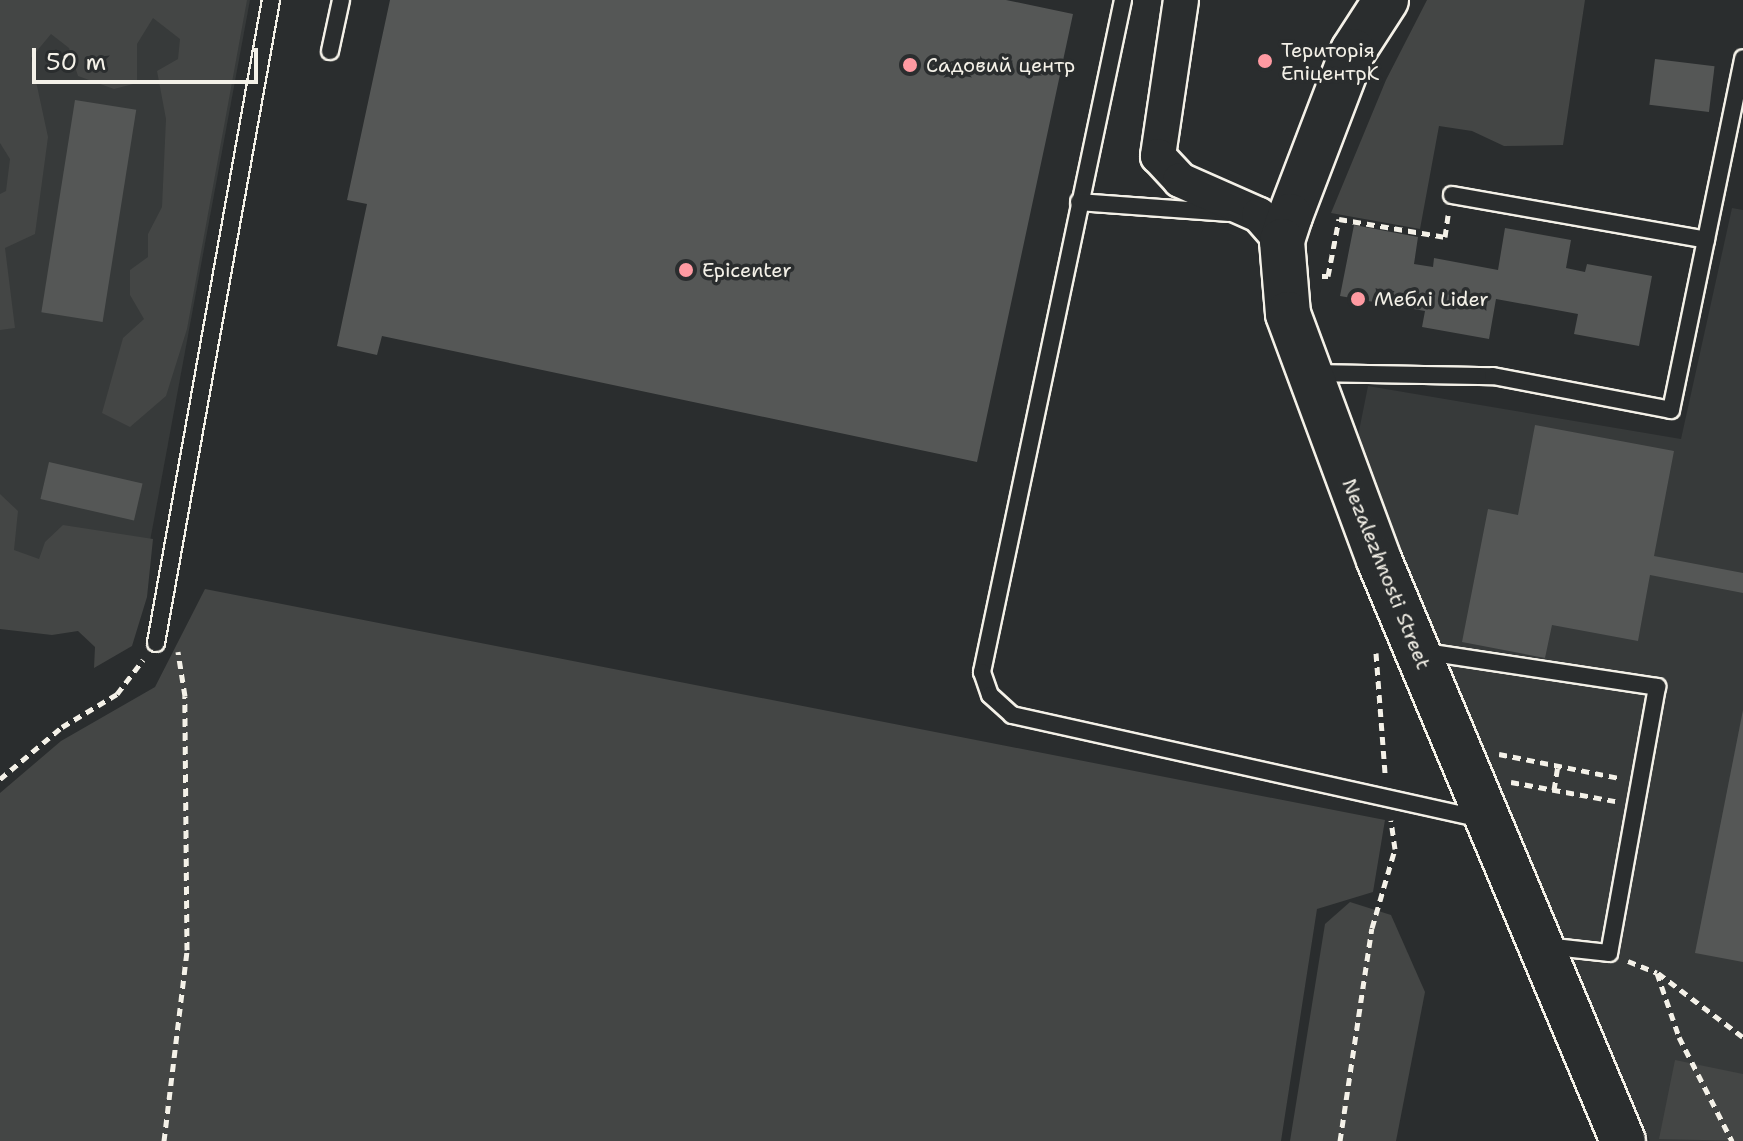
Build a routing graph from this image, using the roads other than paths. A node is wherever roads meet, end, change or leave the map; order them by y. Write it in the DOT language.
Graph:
graph roads {
  1 [pos="271,0"];
  2 [pos="341,0"];
  3 [pos="1123,0"];
  4 [pos="1181,0"];
  5 [pos="1386,0"];
  6 [pos="330,51"];
  7 [pos="1743,58"];
  8 [pos="1452,195"];
  9 [pos="1079,202"];
  10 [pos="1706,240"];
  11 [pos="1274,245"];
  12 [pos="1307,373"];
  13 [pos="156,643"];
  14 [pos="1397,643"];
  15 [pos="1495,800"];
  16 [pos="1541,946"];
  17 [pos="1623,1141"];
  1 -- 13 [label="lane"];
  2 -- 6 [label="lane"];
  3 -- 9 [label="lane"];
  4 -- 11 [label="street"];
  5 -- 11 [label="street"];
  7 -- 10 [label="lane"];
  8 -- 10 [label="lane"];
  9 -- 11 [label="lane"];
  9 -- 15 [label="lane"];
  10 -- 12 [label="lane"];
  11 -- 12 [label="street, Nezalezhnosti Street"];
  12 -- 14 [label="street, Nezalezhnosti Street"];
  14 -- 15 [label="street, Nezalezhnosti Street"];
  14 -- 16 [label="lane"];
  15 -- 16 [label="street, Nezalezhnosti Street"];
  16 -- 17 [label="street, Nezalezhnosti Street"];
}
